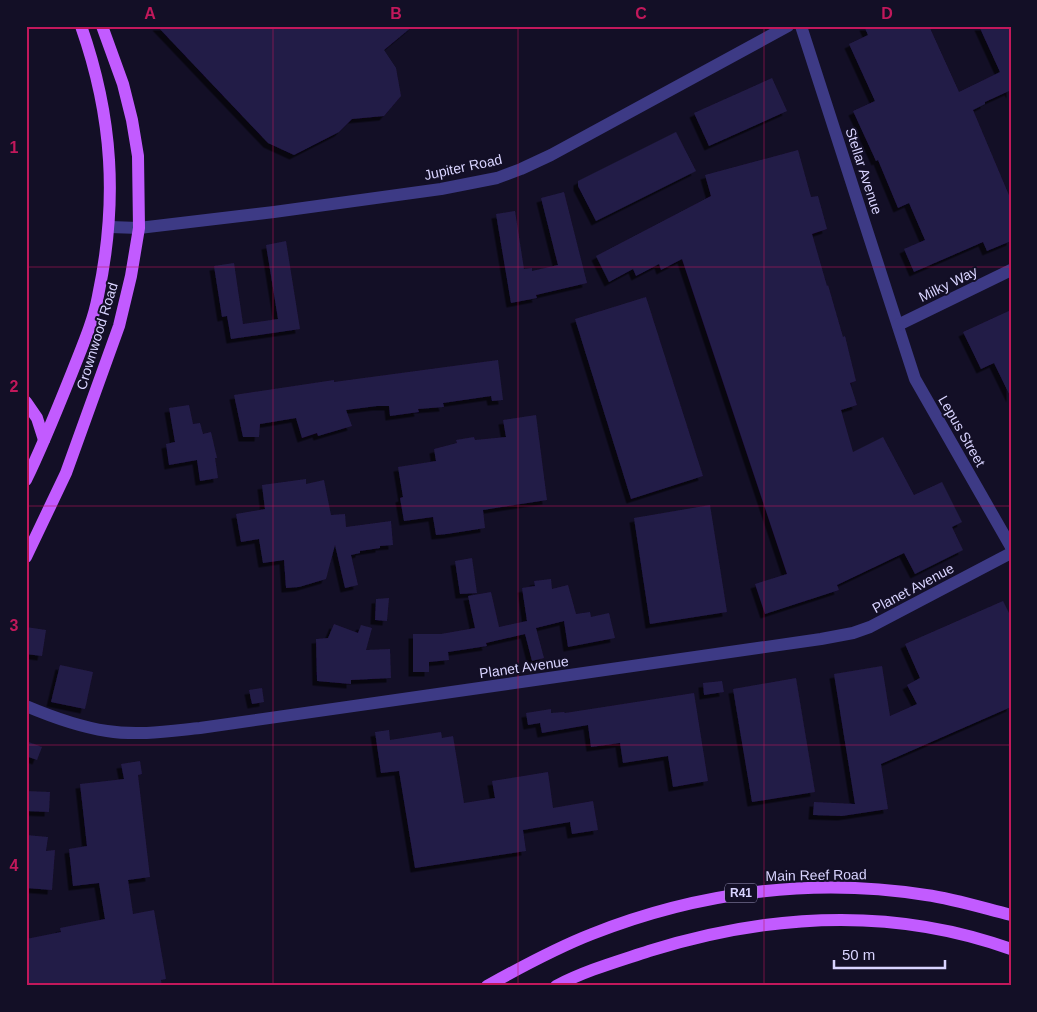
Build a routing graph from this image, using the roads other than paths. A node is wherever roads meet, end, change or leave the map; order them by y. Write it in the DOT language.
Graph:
graph roads {
  1 [pos="81,26"];
  2 [pos="102,26"];
  3 [pos="788,26"];
  4 [pos="800,26"];
  5 [pos="110,227"];
  6 [pos="139,228"];
  7 [pos="1011,270"];
  8 [pos="898,325"];
  9 [pos="26,402"];
  10 [pos="44,440"];
  11 [pos="26,480"];
  12 [pos="1011,547"];
  13 [pos="1011,553"];
  14 [pos="26,557"];
  15 [pos="26,706"];
  16 [pos="1011,915"];
  17 [pos="1011,949"];
  18 [pos="487,986"];
  19 [pos="556,986"];
  1 -- 5 [label="main road, Crownwood Road"];
  2 -- 6 [label="main road, Crownwood Road"];
  3 -- 6 [label="street, Jupiter Road"];
  4 -- 8 [label="street, Stellar Avenue"];
  5 -- 6 [label="street, Jupiter Road"];
  5 -- 10 [label="main road, Crownwood Road"];
  6 -- 14 [label="main road, Crownwood Road"];
  7 -- 8 [label="street, Milky Way"];
  8 -- 12 [label="street, Lepus Street"];
  9 -- 10 [label="main road"];
  10 -- 11 [label="main road, Crownwood Road"];
  13 -- 15 [label="street, Planet Avenue"];
  16 -- 18 [label="main road, Main Reef Road / R41"];
  17 -- 19 [label="main road"];
}
